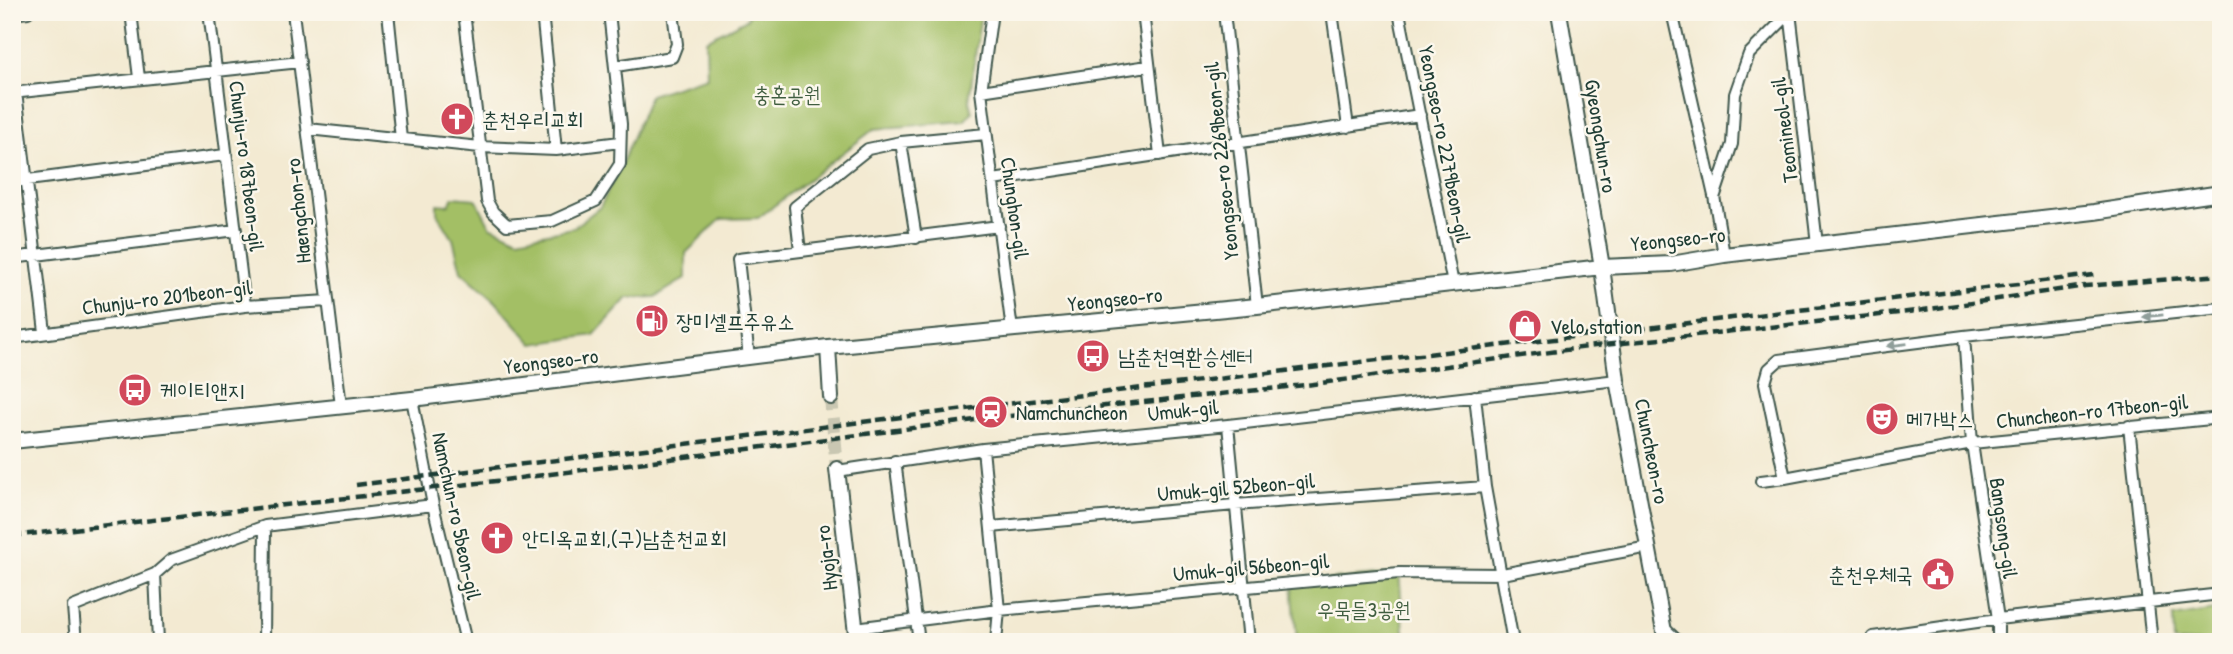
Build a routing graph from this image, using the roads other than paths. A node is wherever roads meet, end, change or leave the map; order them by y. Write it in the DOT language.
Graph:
graph roads {
  1 [pos="28,12"];
  2 [pos="131,12"];
  3 [pos="209,12"];
  4 [pos="293,12"];
  5 [pos="387,12"];
  6 [pos="464,12"];
  7 [pos="542,12"];
  8 [pos="609,12"];
  9 [pos="673,12"];
  10 [pos="992,12"];
  11 [pos="1143,12"];
  12 [pos="1224,12"];
  13 [pos="1332,12"];
  14 [pos="1399,12"];
  15 [pos="1559,12"];
  16 [pos="1672,12"];
  17 [pos="1790,13"];
  18 [pos="12,14"];
  19 [pos="300,62"];
  20 [pos="616,66"];
  21 [pos="1148,66"];
  22 [pos="215,72"];
  23 [pos="139,79"];
  24 [pos="981,90"];
  25 [pos="14,92"];
  26 [pos="1420,116"];
  27 [pos="1348,127"];
  28 [pos="308,129"];
  29 [pos="986,134"];
  30 [pos="401,139"];
  31 [pos="620,142"];
  32 [pos="901,142"];
  33 [pos="1238,144"];
  34 [pos="480,147"];
  35 [pos="556,150"];
  36 [pos="225,155"];
  37 [pos="1160,155"];
  38 [pos="27,180"];
  39 [pos="993,180"];
  40 [pos="12,182"];
  41 [pos="2221,193"];
  42 [pos="1714,196"];
  43 [pos="999,226"];
  44 [pos="236,230"];
  45 [pos="916,238"];
  46 [pos="1817,244"];
  47 [pos="800,251"];
  48 [pos="1724,255"];
  49 [pos="36,256"];
  50 [pos="12,258"];
  51 [pos="1602,267"];
  52 [pos="1453,284"];
  53 [pos="328,301"];
  54 [pos="245,306"];
  55 [pos="1256,306"];
  56 [pos="2221,308"];
  57 [pos="1012,331"];
  58 [pos="46,332"];
  59 [pos="1964,336"];
  60 [pos="12,338"];
  61 [pos="828,347"];
  62 [pos="750,358"];
  63 [pos="1617,380"];
  64 [pos="1475,396"];
  65 [pos="831,397"];
  66 [pos="412,399"];
  67 [pos="341,406"];
  68 [pos="2219,419"];
  69 [pos="1228,425"];
  70 [pos="2129,426"];
  71 [pos="12,435"];
  72 [pos="32,439"];
  73 [pos="12,441"];
  74 [pos="1972,443"];
  75 [pos="2221,444"];
  76 [pos="983,449"];
  77 [pos="895,461"];
  78 [pos="837,470"];
  79 [pos="1785,478"];
  80 [pos="1761,481"];
  81 [pos="1485,487"];
  82 [pos="1235,505"];
  83 [pos="433,506"];
  84 [pos="265,526"];
  85 [pos="991,527"];
  86 [pos="1649,547"];
  87 [pos="1502,573"];
  88 [pos="155,574"];
  89 [pos="1245,587"];
  90 [pos="2221,594"];
  91 [pos="2147,603"];
  92 [pos="999,610"];
  93 [pos="1998,619"];
  94 [pos="918,620"];
  95 [pos="856,635"];
  96 [pos="1665,635"];
  97 [pos="1873,638"];
  98 [pos="76,642"];
  99 [pos="158,642"];
  100 [pos="264,642"];
  101 [pos="466,642"];
  102 [pos="919,642"];
  103 [pos="996,642"];
  104 [pos="1249,642"];
  105 [pos="1513,642"];
  106 [pos="1679,642"];
  107 [pos="1998,642"];
  108 [pos="2152,642"];
  1 -- 18 [label="street"];
  2 -- 23 [label="street"];
  3 -- 22 [label="street"];
  4 -- 19 [label="street, Haengchon-ro"];
  5 -- 30 [label="street"];
  6 -- 34 [label="street"];
  7 -- 35 [label="street"];
  8 -- 20 [label="street"];
  9 -- 20 [label="street"];
  10 -- 24 [label="street, Chunghon-gil"];
  11 -- 21 [label="street"];
  12 -- 33 [label="street, Yeongseo-ro 2269beon-gil"];
  13 -- 27 [label="street"];
  14 -- 26 [label="street, Yeongseo-ro 2279beon-gil"];
  15 -- 51 [label="street, Gyeongchun-ro"];
  16 -- 42 [label="street"];
  17 -- 42 [label="street"];
  17 -- 46 [label="street, Teomineol-gil"];
  19 -- 22 [label="street, Chunju-ro 187beon-gil"];
  19 -- 28 [label="street, Haengchon-ro"];
  20 -- 31 [label="street"];
  21 -- 24 [label="street"];
  21 -- 37 [label="street"];
  22 -- 23 [label="street, Chunju-ro 187beon-gil"];
  22 -- 36 [label="street, Chunju-ro 187beon-gil"];
  23 -- 25 [label="street, Chunju-ro 187beon-gil"];
  24 -- 29 [label="street, Chunghon-gil"];
  25 -- 38 [label="street"];
  26 -- 27 [label="street"];
  26 -- 52 [label="street, Yeongseo-ro 2279beon-gil"];
  27 -- 33 [label="street"];
  28 -- 30 [label="street"];
  28 -- 53 [label="street, Haengchon-ro"];
  29 -- 32 [label="street"];
  29 -- 39 [label="street, Chunghon-gil"];
  30 -- 34 [label="street"];
  31 -- 34 [label="street"];
  31 -- 35 [label="street"];
  32 -- 45 [label="street"];
  32 -- 47 [label="street"];
  33 -- 37 [label="street"];
  33 -- 55 [label="street, Yeongseo-ro 2269beon-gil"];
  34 -- 35 [label="street"];
  36 -- 38 [label="street"];
  36 -- 44 [label="street, Chunju-ro 187beon-gil"];
  37 -- 39 [label="street"];
  38 -- 40 [label="street"];
  38 -- 49 [label="street"];
  39 -- 43 [label="street, Chunghon-gil"];
  41 -- 46 [label="street, Yeongseo-ro"];
  42 -- 48 [label="street"];
  43 -- 45 [label="street"];
  43 -- 57 [label="street, Chunghon-gil"];
  44 -- 49 [label="street"];
  44 -- 54 [label="street, Chunju-ro 187beon-gil"];
  45 -- 47 [label="street"];
  46 -- 48 [label="street, Yeongseo-ro"];
  47 -- 62 [label="street"];
  48 -- 51 [label="street, Yeongseo-ro"];
  49 -- 50 [label="street"];
  49 -- 58 [label="street"];
  51 -- 52 [label="street, Yeongseo-ro"];
  51 -- 63 [label="street, Chuncheon-ro"];
  52 -- 55 [label="street, Yeongseo-ro"];
  53 -- 54 [label="street, Chunju-ro 201beon-gil"];
  53 -- 67 [label="street, Haengchon-ro"];
  54 -- 58 [label="street, Chunju-ro 201beon-gil"];
  55 -- 57 [label="street, Yeongseo-ro"];
  56 -- 59 [label="street, one-way"];
  57 -- 61 [label="street, Yeongseo-ro"];
  58 -- 60 [label="street, Chunju-ro 201beon-gil"];
  59 -- 74 [label="street, Bangsong-gil"];
  59 -- 79 [label="street, one-way"];
  61 -- 62 [label="street, Yeongseo-ro"];
  61 -- 65 [label="street"];
  62 -- 66 [label="street, Yeongseo-ro"];
  63 -- 64 [label="street, Umuk-gil"];
  63 -- 86 [label="street, Chuncheon-ro"];
  64 -- 69 [label="street, Umuk-gil"];
  64 -- 81 [label="street"];
  66 -- 67 [label="street, Yeongseo-ro"];
  66 -- 83 [label="street, Namchun-ro 5beon-gil"];
  67 -- 72 [label="street, Yeongseo-ro"];
  68 -- 70 [label="street, Chuncheon-ro 17beon-gil"];
  68 -- 75 [label="street"];
  69 -- 76 [label="street, Umuk-gil"];
  69 -- 82 [label="street"];
  70 -- 74 [label="street, Chuncheon-ro 17beon-gil"];
  70 -- 91 [label="street"];
  71 -- 72 [label="street"];
  72 -- 73 [label="street, Yeongseo-ro"];
  74 -- 79 [label="street, Chuncheon-ro 17beon-gil"];
  74 -- 93 [label="street, Bangsong-gil"];
  76 -- 77 [label="street, Umuk-gil"];
  76 -- 85 [label="street"];
  77 -- 78 [label="street, Umuk-gil"];
  77 -- 94 [label="street"];
  78 -- 95 [label="street, Hyoja-ro"];
  79 -- 80 [label="street, Chuncheon-ro 17beon-gil"];
  81 -- 82 [label="street, Umuk-gil 52beon-gil"];
  81 -- 87 [label="street"];
  82 -- 85 [label="street, Umuk-gil 52beon-gil"];
  82 -- 89 [label="street"];
  83 -- 84 [label="street"];
  83 -- 101 [label="street, Namchun-ro 5beon-gil"];
  84 -- 88 [label="street"];
  84 -- 100 [label="street"];
  85 -- 92 [label="street"];
  86 -- 87 [label="street, Umuk-gil 56beon-gil"];
  86 -- 96 [label="street, Chuncheon-ro"];
  87 -- 89 [label="street, Umuk-gil 56beon-gil"];
  87 -- 105 [label="street"];
  88 -- 98 [label="street"];
  88 -- 99 [label="street"];
  89 -- 92 [label="street, Umuk-gil 56beon-gil"];
  89 -- 104 [label="street"];
  90 -- 91 [label="street"];
  91 -- 93 [label="street"];
  91 -- 108 [label="street"];
  92 -- 94 [label="street, Umuk-gil 56beon-gil"];
  92 -- 103 [label="street"];
  93 -- 97 [label="street"];
  93 -- 107 [label="street, Bangsong-gil"];
  94 -- 95 [label="street, Umuk-gil 56beon-gil"];
  94 -- 102 [label="street"];
  96 -- 106 [label="street"];
}
